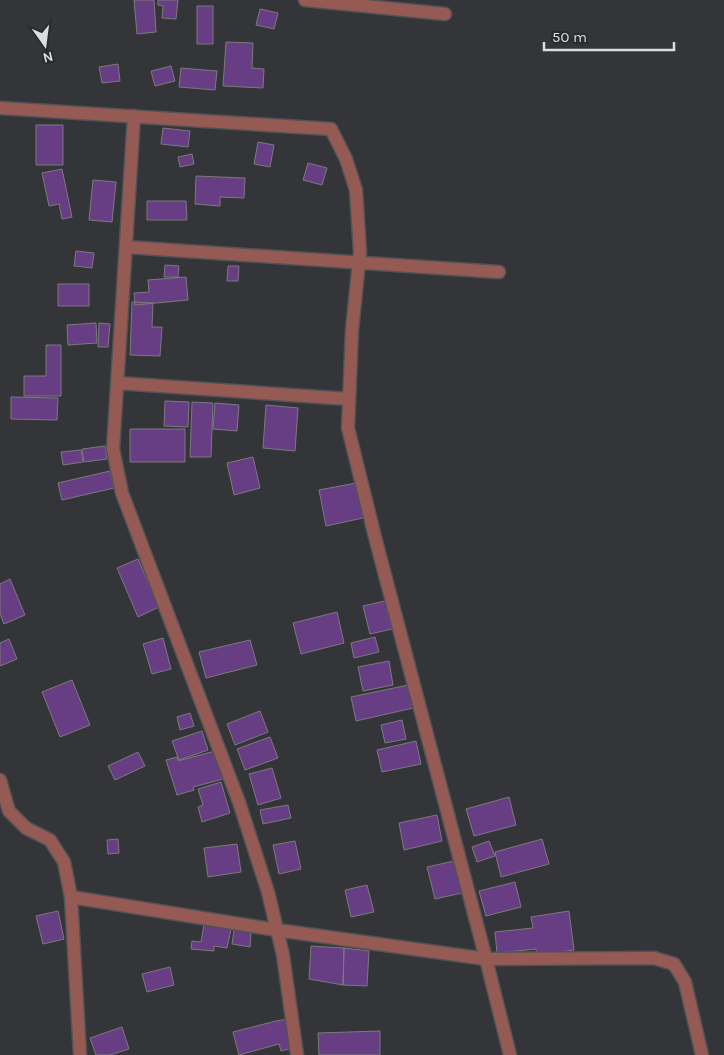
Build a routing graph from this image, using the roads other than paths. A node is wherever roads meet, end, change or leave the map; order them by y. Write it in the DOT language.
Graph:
graph roads {
  1 [pos="305,0"];
  2 [pos="445,14"];
  3 [pos="0,108"];
  4 [pos="134,116"];
  5 [pos="126,246"];
  6 [pos="359,262"];
  7 [pos="500,272"];
  8 [pos="117,383"];
  9 [pos="349,399"];
  10 [pos="0,780"];
  11 [pos="71,897"];
  12 [pos="277,930"];
  13 [pos="486,959"];
  14 [pos="80,1055"];
  15 [pos="297,1055"];
  16 [pos="510,1055"];
  17 [pos="702,1055"];
  1 -- 2 [label="street"];
  3 -- 4 [label="street"];
  4 -- 5 [label="street"];
  4 -- 6 [label="street"];
  5 -- 6 [label="street"];
  5 -- 8 [label="street"];
  6 -- 7 [label="street"];
  6 -- 9 [label="street"];
  8 -- 9 [label="street"];
  8 -- 12 [label="street"];
  9 -- 13 [label="street"];
  10 -- 11 [label="street"];
  11 -- 12 [label="street"];
  11 -- 14 [label="street"];
  12 -- 13 [label="street"];
  12 -- 15 [label="street"];
  13 -- 16 [label="street"];
  13 -- 17 [label="street"];
}
